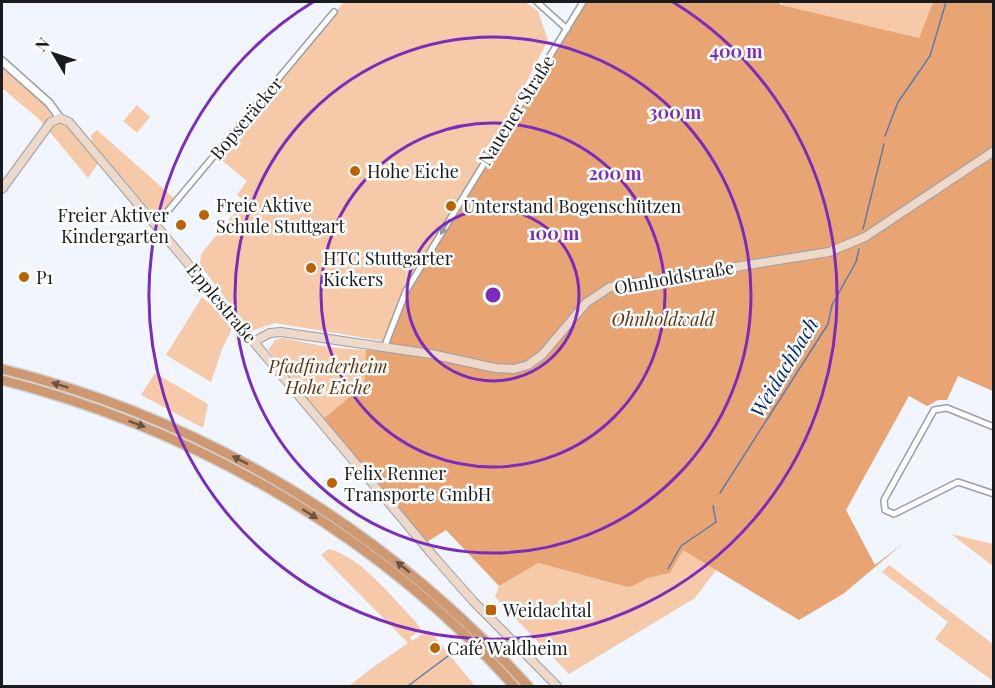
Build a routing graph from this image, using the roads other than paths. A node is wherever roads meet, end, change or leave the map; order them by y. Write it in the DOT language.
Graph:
graph roads {
  1 [pos="537,2"];
  2 [pos="583,2"];
  3 [pos="334,12"];
  4 [pos="565,31"];
  5 [pos="2,61"];
  6 [pos="60,118"];
  7 [pos="993,152"];
  8 [pos="2,189"];
  9 [pos="157,224"];
  10 [pos="255,341"];
  11 [pos="384,348"];
  12 [pos="2,369"];
  13 [pos="2,380"];
  14 [pos="993,427"];
  15 [pos="993,495"];
  16 [pos="514,687"];
  17 [pos="528,687"];
  18 [pos="557,687"];
  1 -- 4 [label="street"];
  2 -- 4 [label="street, Nauener Straße"];
  3 -- 9 [label="street, Bopseräcker"];
  4 -- 11 [label="street, Nauener Straße, one-way"];
  5 -- 6 [label="street, Epplestraße"];
  6 -- 8 [label="main road"];
  6 -- 9 [label="main road, Epplestraße"];
  7 -- 11 [label="main road, Ohnholdstraße"];
  9 -- 10 [label="main road, Epplestraße"];
  10 -- 11 [label="main road, Ohnholdstraße"];
  10 -- 18 [label="main road, Epplestraße"];
  17 -- 12 [label="highway, one-way"];
  13 -- 16 [label="highway, one-way"];
  14 -- 15 [label="street"];
}
